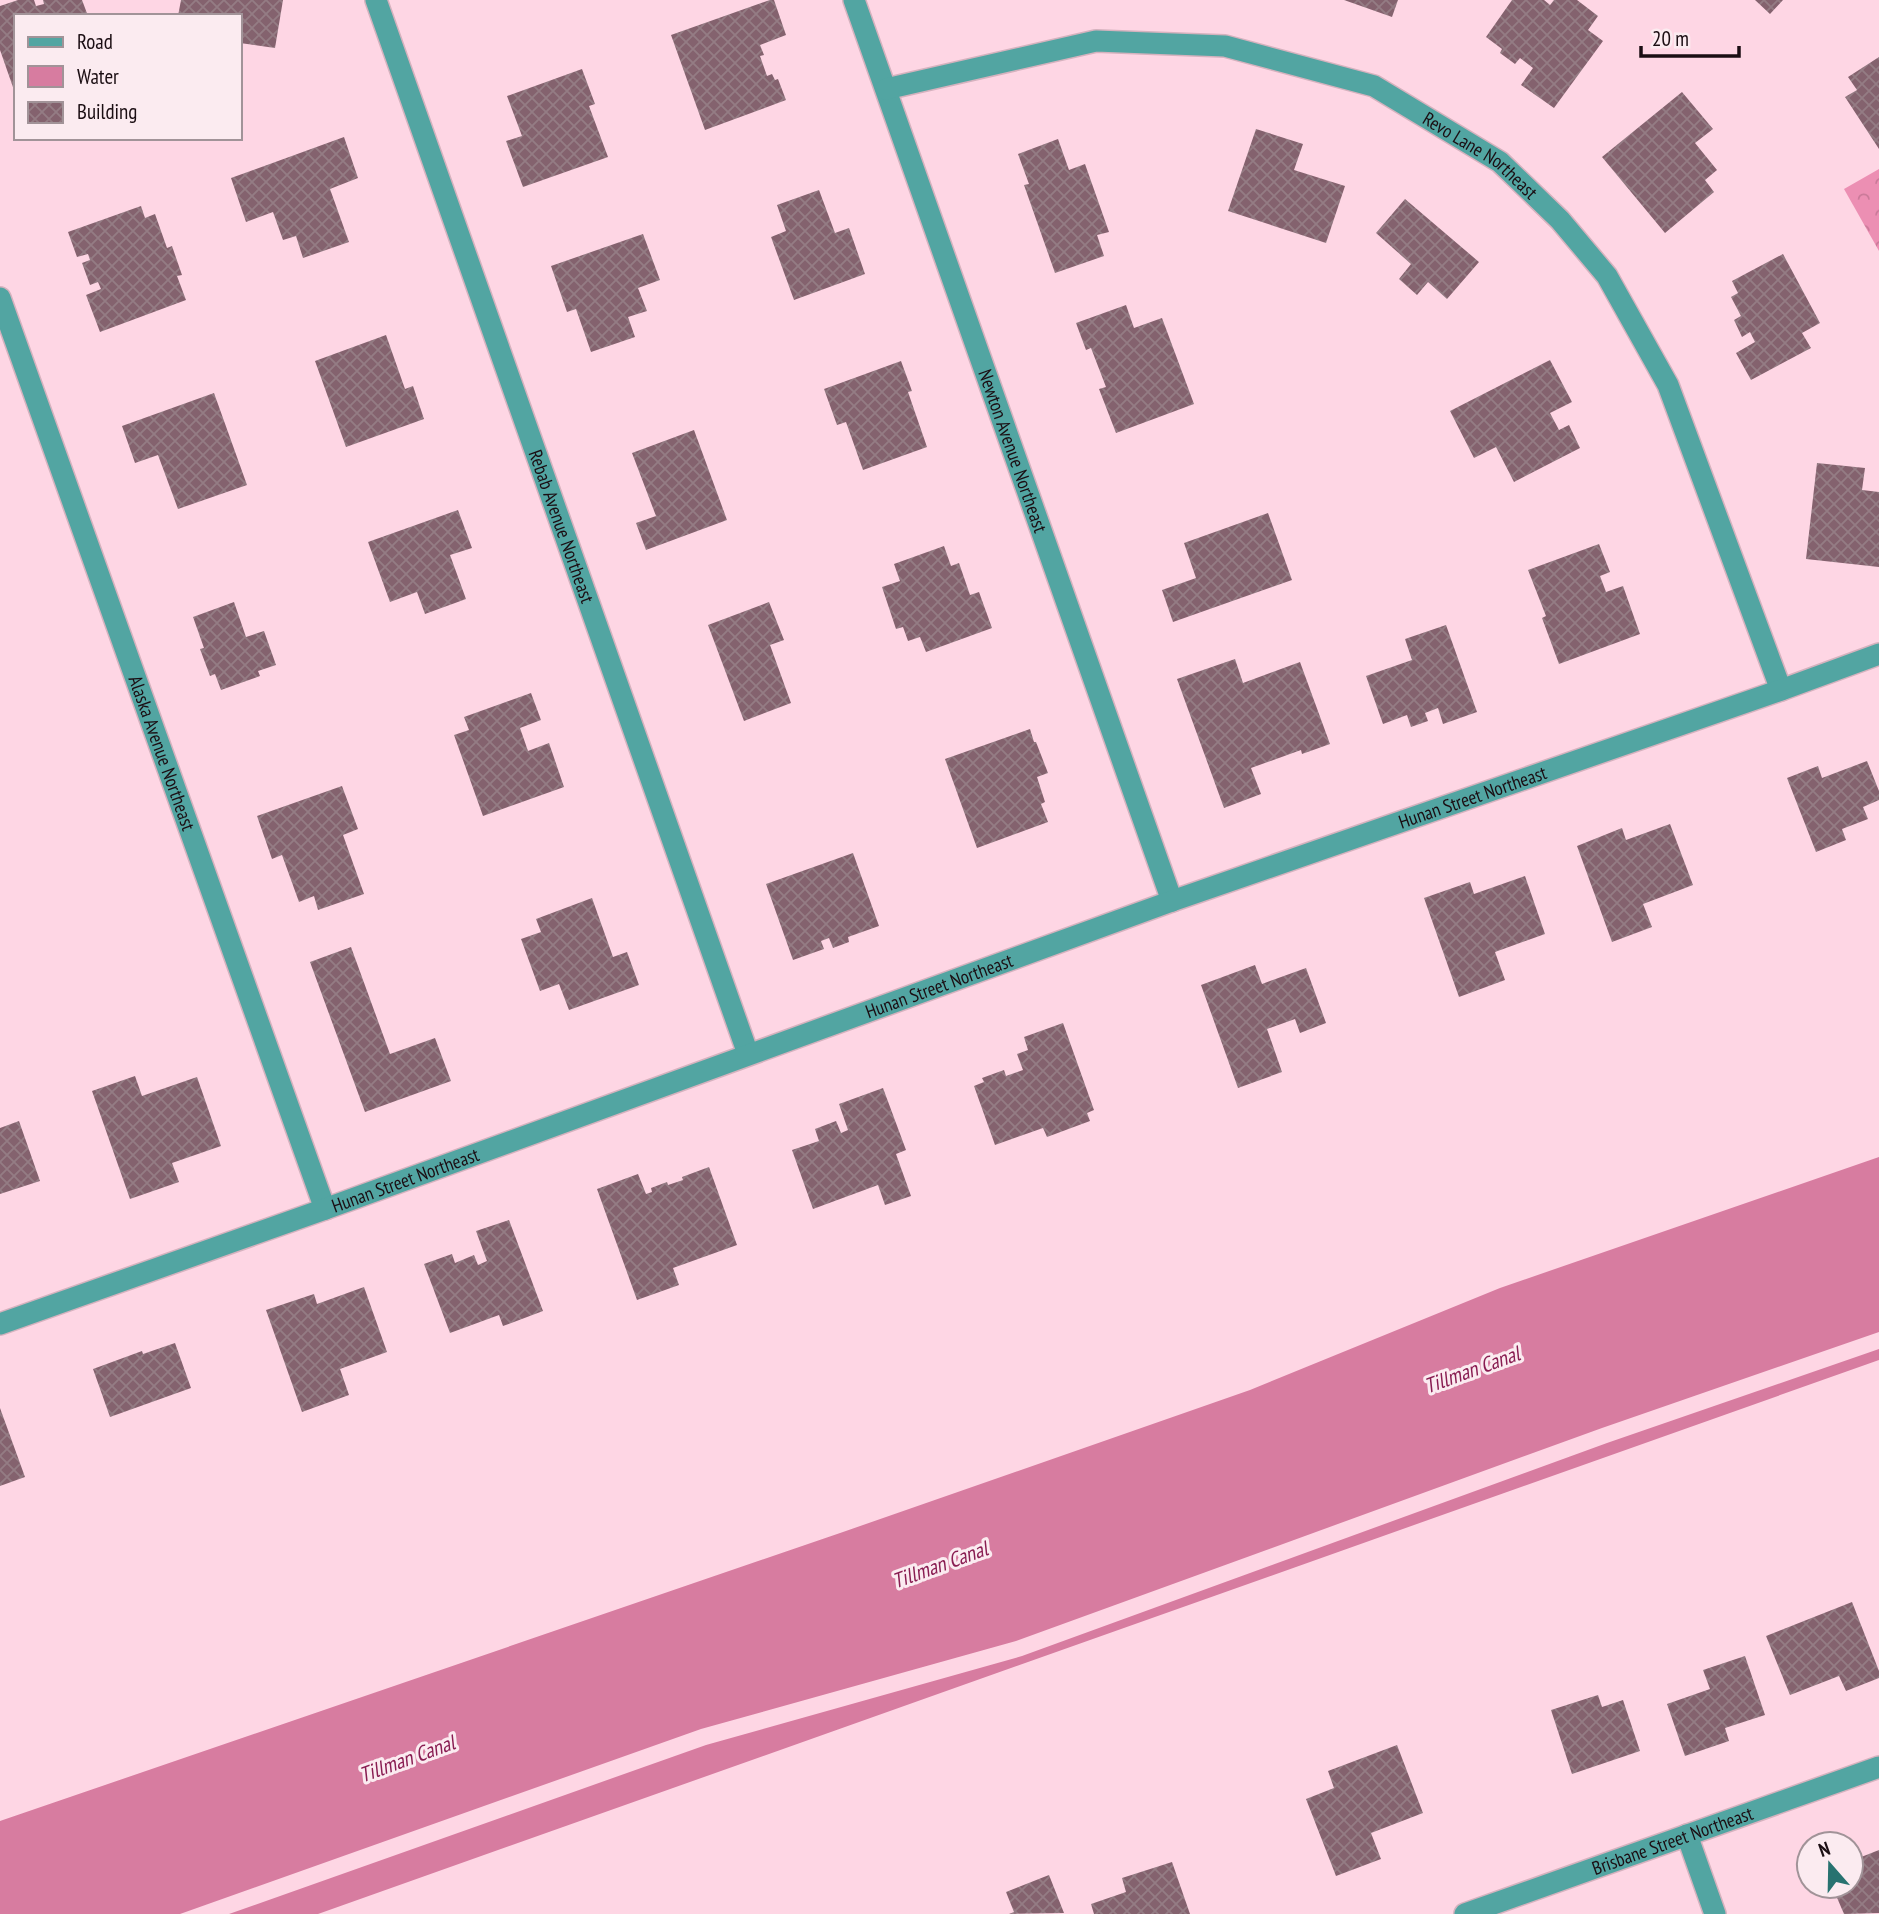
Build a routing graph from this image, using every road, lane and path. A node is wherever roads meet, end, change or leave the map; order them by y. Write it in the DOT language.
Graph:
graph roads {
  1 [pos="376,0"];
  2 [pos="854,0"];
  3 [pos="886,89"];
  4 [pos="0,298"];
  5 [pos="1879,654"];
  6 [pos="1781,690"];
  7 [pos="1172,901"];
  8 [pos="748,1054"];
  9 [pos="325,1209"];
  10 [pos="0,1324"];
  11 [pos="1879,1767"];
  12 [pos="1687,1835"];
  13 [pos="1465,1914"];
  14 [pos="1715,1914"];
  1 -- 8 [label="street, Rebab Avenue Northeast"];
  2 -- 3 [label="street, Newton Avenue Northeast"];
  3 -- 6 [label="street, Revo Lane Northeast"];
  3 -- 7 [label="street, Newton Avenue Northeast"];
  4 -- 9 [label="street, Alaska Avenue Northeast"];
  5 -- 6 [label="street, Hunan Street Northeast"];
  6 -- 7 [label="street, Hunan Street Northeast"];
  7 -- 8 [label="street, Hunan Street Northeast"];
  8 -- 9 [label="street, Hunan Street Northeast"];
  9 -- 10 [label="street, Hunan Street Northeast"];
  11 -- 12 [label="street, Brisbane Street Northeast"];
  12 -- 13 [label="street, Brisbane Street Northeast"];
  12 -- 14 [label="street"];
}
